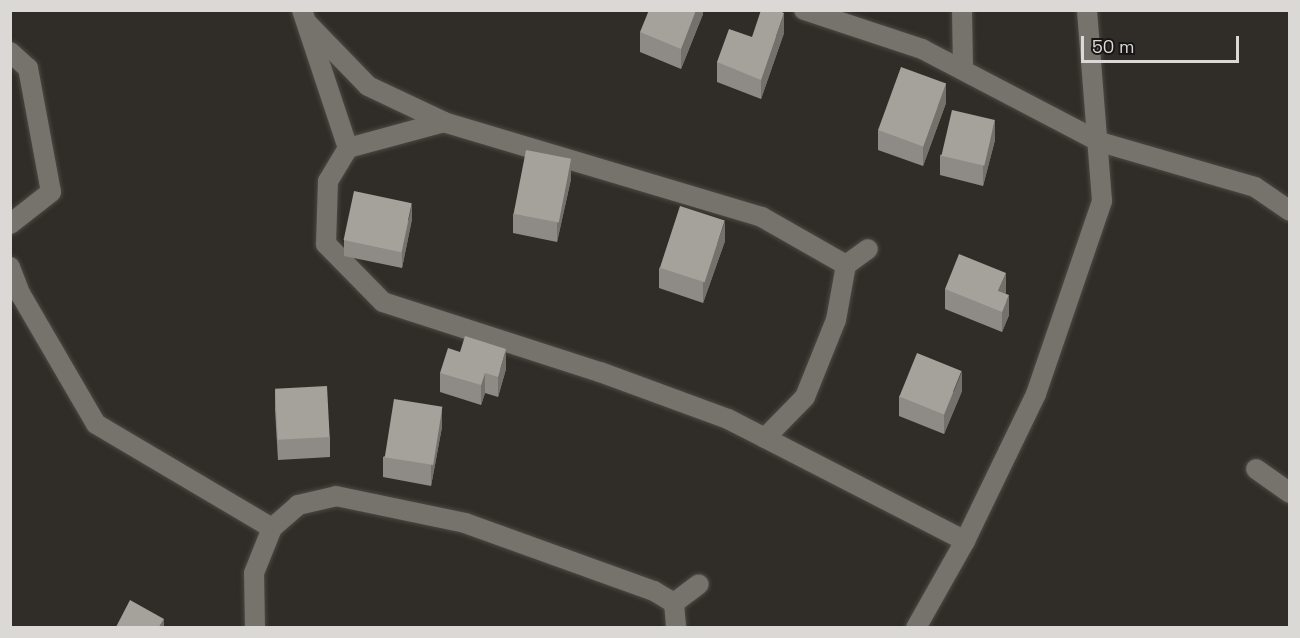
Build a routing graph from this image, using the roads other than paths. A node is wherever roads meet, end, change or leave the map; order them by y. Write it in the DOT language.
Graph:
graph roads {
  1 [pos="804,10"];
  2 [pos="962,10"];
  3 [pos="1087,10"];
  4 [pos="305,17"];
  5 [pos="10,52"];
  6 [pos="963,69"];
  7 [pos="444,122"];
  8 [pos="1100,142"];
  9 [pos="348,148"];
  10 [pos="1290,210"];
  11 [pos="10,224"];
  12 [pos="868,249"];
  13 [pos="846,266"];
  14 [pos="10,267"];
  15 [pos="765,438"];
  16 [pos="1256,468"];
  17 [pos="1290,493"];
  18 [pos="272,528"];
  19 [pos="965,541"];
  20 [pos="699,584"];
  21 [pos="674,603"];
  22 [pos="255,627"];
  23 [pos="676,627"];
  24 [pos="916,627"];
  1 -- 6 [label="street"];
  2 -- 6 [label="street"];
  3 -- 8 [label="street"];
  4 -- 7 [label="street"];
  4 -- 9 [label="street"];
  5 -- 11 [label="street"];
  6 -- 8 [label="street"];
  7 -- 9 [label="street"];
  7 -- 13 [label="street"];
  8 -- 10 [label="street"];
  8 -- 19 [label="street"];
  9 -- 15 [label="street"];
  12 -- 13 [label="street"];
  13 -- 15 [label="street"];
  14 -- 18 [label="street"];
  15 -- 19 [label="street"];
  16 -- 17 [label="street"];
  18 -- 21 [label="street"];
  18 -- 22 [label="street"];
  19 -- 24 [label="street"];
  20 -- 21 [label="street"];
  21 -- 23 [label="street"];
}
